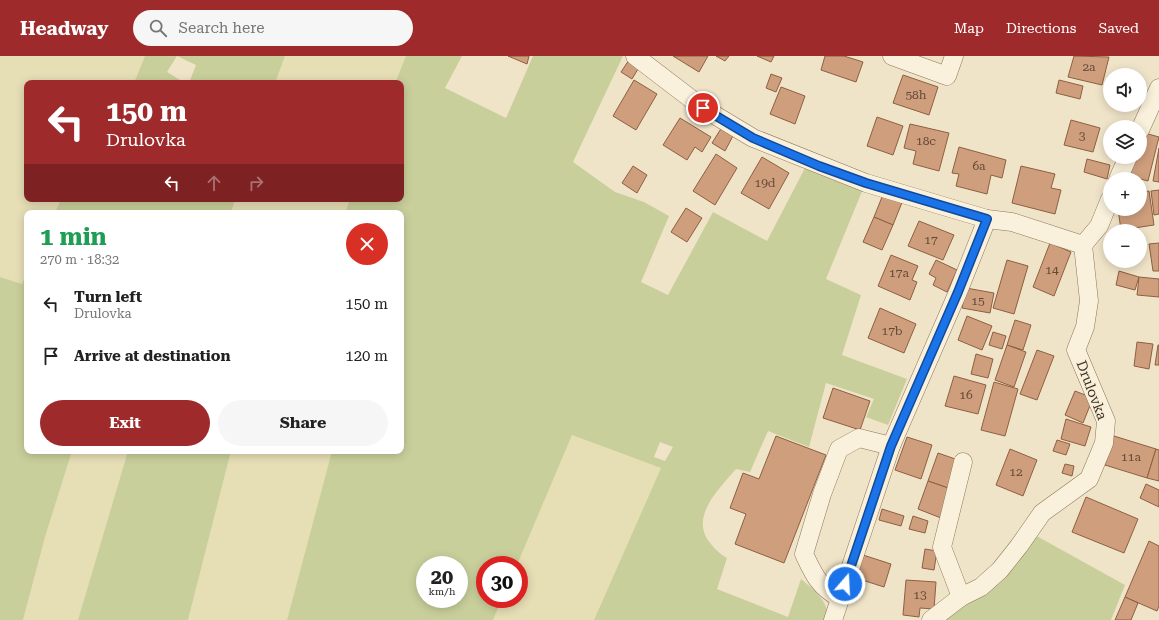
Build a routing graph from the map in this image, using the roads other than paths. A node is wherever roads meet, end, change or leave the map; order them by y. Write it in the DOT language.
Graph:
graph roads {
  1 [pos="635,56"];
  2 [pos="892,56"];
  3 [pos="954,56"];
  4 [pos="1159,88"];
  5 [pos="1145,120"];
  6 [pos="1103,216"];
  7 [pos="987,219"];
  8 [pos="1083,245"];
  9 [pos="891,446"];
  10 [pos="963,462"];
  11 [pos="961,597"];
  12 [pos="840,598"];
  13 [pos="833,620"];
  14 [pos="931,620"];
  1 -- 7 [label="street"];
  2 -- 3 [label="street"];
  4 -- 5 [label="street"];
  6 -- 8 [label="street"];
  7 -- 8 [label="street"];
  7 -- 9 [label="street"];
  8 -- 11 [label="street, Drulovka"];
  9 -- 12 [label="street"];
  9 -- 12 [label="street"];
  10 -- 11 [label="street"];
  11 -- 14 [label="street, Drulovka"];
  12 -- 13 [label="street"];
}
